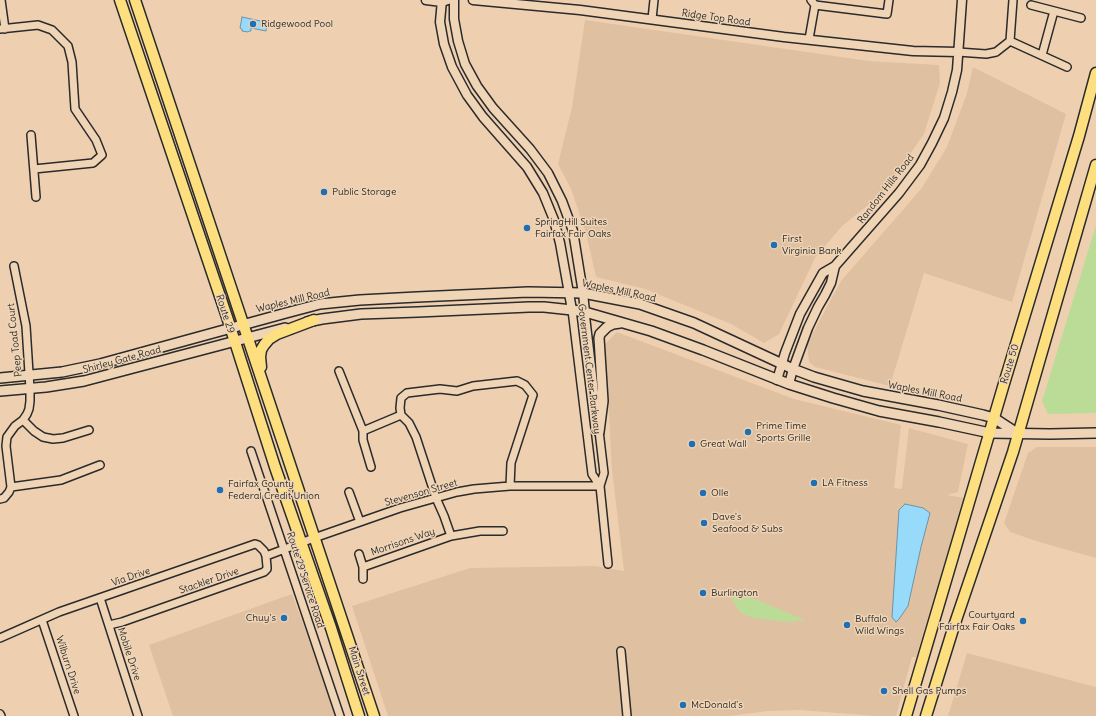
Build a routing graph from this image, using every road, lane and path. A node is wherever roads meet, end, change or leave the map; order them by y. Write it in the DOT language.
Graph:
graph roads {
  1 [pos="1,0"];
  2 [pos="120,0"];
  3 [pos="135,0"];
  4 [pos="426,0"];
  5 [pos="454,0"];
  6 [pos="472,0"];
  7 [pos="654,0"];
  8 [pos="889,0"];
  9 [pos="962,0"];
  10 [pos="1013,0"];
  11 [pos="444,1"];
  12 [pos="522,2"];
  13 [pos="813,2"];
  14 [pos="1031,5"];
  15 [pos="1054,11"];
  16 [pos="1081,18"];
  17 [pos="652,19"];
  18 [pos="2,29"];
  19 [pos="809,40"];
  20 [pos="1010,41"];
  21 [pos="958,52"];
  22 [pos="1042,55"];
  23 [pos="1067,67"];
  24 [pos="1096,73"];
  25 [pos="30,135"];
  26 [pos="1096,165"];
  27 [pos="34,169"];
  28 [pos="36,197"];
  29 [pos="14,266"];
  30 [pos="835,266"];
  31 [pos="569,293"];
  32 [pos="583,293"];
  33 [pos="572,310"];
  34 [pos="585,312"];
  35 [pos="314,320"];
  36 [pos="621,322"];
  37 [pos="243,325"];
  38 [pos="230,328"];
  39 [pos="247,338"];
  40 [pos="234,341"];
  41 [pos="782,364"];
  42 [pos="793,369"];
  43 [pos="339,371"];
  44 [pos="30,375"];
  45 [pos="0,378"];
  46 [pos="777,380"];
  47 [pos="789,384"];
  48 [pos="30,389"];
  49 [pos="0,391"];
  50 [pos="268,398"];
  51 [pos="401,414"];
  52 [pos="994,418"];
  53 [pos="23,420"];
  54 [pos="88,430"];
  55 [pos="363,431"];
  56 [pos="599,432"];
  57 [pos="990,433"];
  58 [pos="1096,433"];
  59 [pos="1018,434"];
  60 [pos="252,451"];
  61 [pos="100,466"];
  62 [pos="371,467"];
  63 [pos="510,486"];
  64 [pos="600,486"];
  65 [pos="12,487"];
  66 [pos="350,492"];
  67 [pos="436,498"];
  68 [pos="0,499"];
  69 [pos="360,522"];
  70 [pos="503,531"];
  71 [pos="450,536"];
  72 [pos="314,538"];
  73 [pos="301,543"];
  74 [pos="285,550"];
  75 [pos="359,554"];
  76 [pos="266,556"];
  77 [pos="608,564"];
  78 [pos="363,567"];
  79 [pos="363,579"];
  80 [pos="100,598"];
  81 [pos="42,620"];
  82 [pos="109,625"];
  83 [pos="344,627"];
  84 [pos="330,628"];
  85 [pos="0,638"];
  86 [pos="621,651"];
  87 [pos="74,716"];
  88 [pos="138,716"];
  89 [pos="340,716"];
  90 [pos="359,716"];
  91 [pos="374,716"];
  92 [pos="627,716"];
  93 [pos="906,716"];
  94 [pos="926,716"];
  1 -- 18 [label="street"];
  2 -- 38 [label="main road, Route 29"];
  3 -- 37 [label="main road, Route 29"];
  4 -- 11 [label="street"];
  5 -- 32 [label="street, Government Center Parkway"];
  6 -- 12 [label="street, Ridge Top Road"];
  7 -- 17 [label="street"];
  8 -- 13 [label="street"];
  9 -- 21 [label="street, Random Hills Road"];
  10 -- 20 [label="street"];
  11 -- 31 [label="street, Government Center Parkway"];
  12 -- 17 [label="street, Ridge Top Road"];
  13 -- 19 [label="street"];
  14 -- 15 [label="street"];
  15 -- 16 [label="street"];
  15 -- 22 [label="street"];
  17 -- 19 [label="street, Ridge Top Road"];
  18 -- 27 [label="street"];
  19 -- 21 [label="street, Ridge Top Road"];
  20 -- 21 [label="street"];
  20 -- 22 [label="street"];
  21 -- 30 [label="street, Random Hills Road"];
  22 -- 23 [label="street"];
  24 -- 52 [label="main road, Route 50"];
  25 -- 27 [label="street"];
  26 -- 59 [label="main road"];
  27 -- 28 [label="street"];
  29 -- 44 [label="street, Peep Toad Court"];
  30 -- 41 [label="street, Random Hills Road"];
  30 -- 42 [label="street, Random Hills Road"];
  31 -- 32 [label="main road, Waples Mill Road"];
  31 -- 33 [label="street, Government Center Parkway"];
  31 -- 37 [label="main road, Waples Mill Road"];
  32 -- 34 [label="street, Government Center Parkway"];
  32 -- 41 [label="main road, Waples Mill Road"];
  33 -- 34 [label="main road"];
  33 -- 35 [label="main road"];
  33 -- 64 [label="street, Government Center Parkway"];
  34 -- 36 [label="main road"];
  34 -- 56 [label="street, Government Center Parkway"];
  35 -- 39 [label="main road"];
  35 -- 50 [label="main road"];
  36 -- 46 [label="main road"];
  36 -- 56 [label="main road"];
  37 -- 38 [label="main road, Shirley Gate Road"];
  37 -- 39 [label="main road, Route 29"];
  38 -- 40 [label="main road, Route 29"];
  38 -- 44 [label="main road, Shirley Gate Road"];
  39 -- 40 [label="main road, Shirley Gate Road"];
  39 -- 50 [label="main road, Route 29"];
  40 -- 48 [label="main road, Shirley Gate Road"];
  40 -- 73 [label="main road, Route 29"];
  41 -- 42 [label="main road, Waples Mill Road"];
  41 -- 46 [label="street, Random Hills Road"];
  42 -- 47 [label="street, Random Hills Road"];
  42 -- 52 [label="main road, Waples Mill Road"];
  43 -- 55 [label="street"];
  44 -- 45 [label="main road, Shirley Gate Road"];
  44 -- 48 [label="street, Peep Toad Court"];
  46 -- 47 [label="main road"];
  47 -- 57 [label="main road"];
  48 -- 49 [label="main road, Shirley Gate Road"];
  48 -- 53 [label="street, Peep Toad Court"];
  50 -- 72 [label="main road, Route 29"];
  51 -- 55 [label="street"];
  51 -- 63 [label="street"];
  51 -- 67 [label="street, Morrisons Way"];
  52 -- 57 [label="main road, Route 50"];
  52 -- 59 [label="main road, Waples Mill Road"];
  53 -- 54 [label="street"];
  53 -- 65 [label="street"];
  55 -- 62 [label="street"];
  56 -- 64 [label="street, Government Center Parkway"];
  57 -- 59 [label="main road"];
  57 -- 93 [label="main road, Route 50"];
  58 -- 59 [label="main road"];
  59 -- 94 [label="main road"];
  60 -- 74 [label="street, Route 29 Service Road"];
  61 -- 65 [label="street"];
  63 -- 64 [label="street, Stevenson Street"];
  63 -- 67 [label="street, Stevenson Street"];
  64 -- 77 [label="street, Government Center Parkway"];
  65 -- 68 [label="street"];
  66 -- 69 [label="street"];
  67 -- 69 [label="street, Stevenson Street"];
  67 -- 71 [label="street, Morrisons Way"];
  69 -- 72 [label="street, Stevenson Street"];
  70 -- 71 [label="street, Morrisons Way"];
  71 -- 78 [label="street, Morrisons Way"];
  72 -- 73 [label="street, Stevenson Street"];
  72 -- 83 [label="main road, Route 29"];
  73 -- 74 [label="street"];
  73 -- 84 [label="main road, Route 29"];
  74 -- 76 [label="street"];
  74 -- 89 [label="street, Route 29 Service Road"];
  75 -- 78 [label="street"];
  76 -- 80 [label="street, Via Drive"];
  76 -- 82 [label="street, Stackler Drive"];
  78 -- 79 [label="street"];
  80 -- 81 [label="street, Via Drive"];
  80 -- 82 [label="street, Mobile Drive"];
  81 -- 85 [label="street, Via Drive"];
  81 -- 87 [label="street, Wilburn Drive"];
  82 -- 88 [label="street, Mobile Drive"];
  83 -- 91 [label="main road, Main Street"];
  84 -- 90 [label="main road, Main Street"];
  86 -- 92 [label="street"];
}
